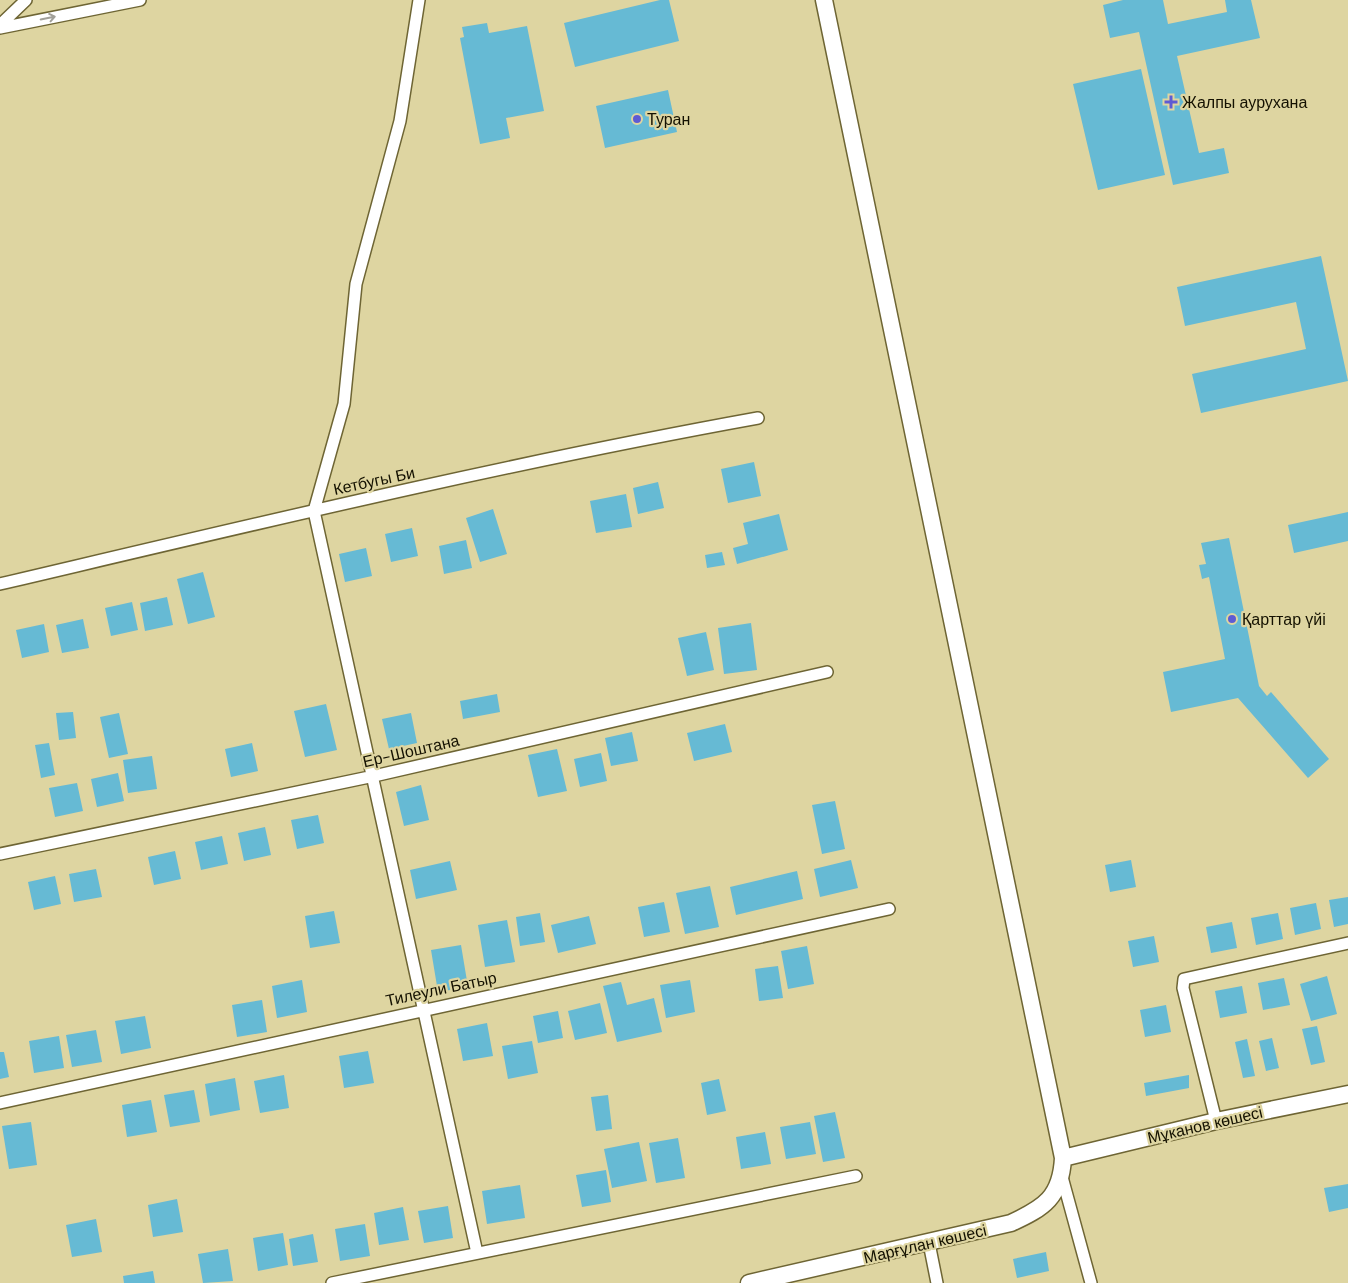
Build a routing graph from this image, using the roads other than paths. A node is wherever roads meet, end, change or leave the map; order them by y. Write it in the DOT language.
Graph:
graph roads {
  1 [pos="26,0"];
  2 [pos="140,0"];
  3 [pos="419,0"];
  4 [pos="824,0"];
  5 [pos="0,26"];
  6 [pos="758,418"];
  7 [pos="314,510"];
  8 [pos="0,584"];
  9 [pos="827,672"];
  10 [pos="374,776"];
  11 [pos="0,854"];
  12 [pos="889,910"];
  13 [pos="1348,943"];
  14 [pos="424,1009"];
  15 [pos="1348,1094"];
  16 [pos="0,1103"];
  17 [pos="1216,1121"];
  18 [pos="1063,1158"];
  19 [pos="856,1176"];
  20 [pos="1062,1177"];
  21 [pos="929,1243"];
  22 [pos="477,1253"];
  23 [pos="332,1283"];
  24 [pos="749,1283"];
  25 [pos="937,1283"];
  26 [pos="1091,1283"];
  1 -- 5 [label="street"];
  5 -- 2 [label="street, one-way"];
  3 -- 7 [label="street"];
  4 -- 18 [label="main road, Марғұлан көшесі"];
  6 -- 7 [label="street, Кетбугы Би"];
  7 -- 8 [label="street, Кетбугы Би"];
  7 -- 10 [label="street"];
  9 -- 10 [label="street, Ер-Шоштана"];
  10 -- 11 [label="street, Ер-Шоштана"];
  10 -- 14 [label="street"];
  12 -- 14 [label="street, Тилеули Батыр"];
  13 -- 17 [label="street"];
  14 -- 16 [label="street, Тилеули Батыр"];
  14 -- 22 [label="street"];
  15 -- 17 [label="main road, Мұканов көшесі"];
  17 -- 18 [label="main road, Мұканов көшесі"];
  18 -- 20 [label="main road, Марғұлан көшесі"];
  19 -- 22 [label="street"];
  20 -- 21 [label="main road, Марғұлан көшесі"];
  20 -- 26 [label="street"];
  21 -- 24 [label="main road, Марғұлан көшесі"];
  21 -- 25 [label="street"];
  22 -- 23 [label="street"];
}
